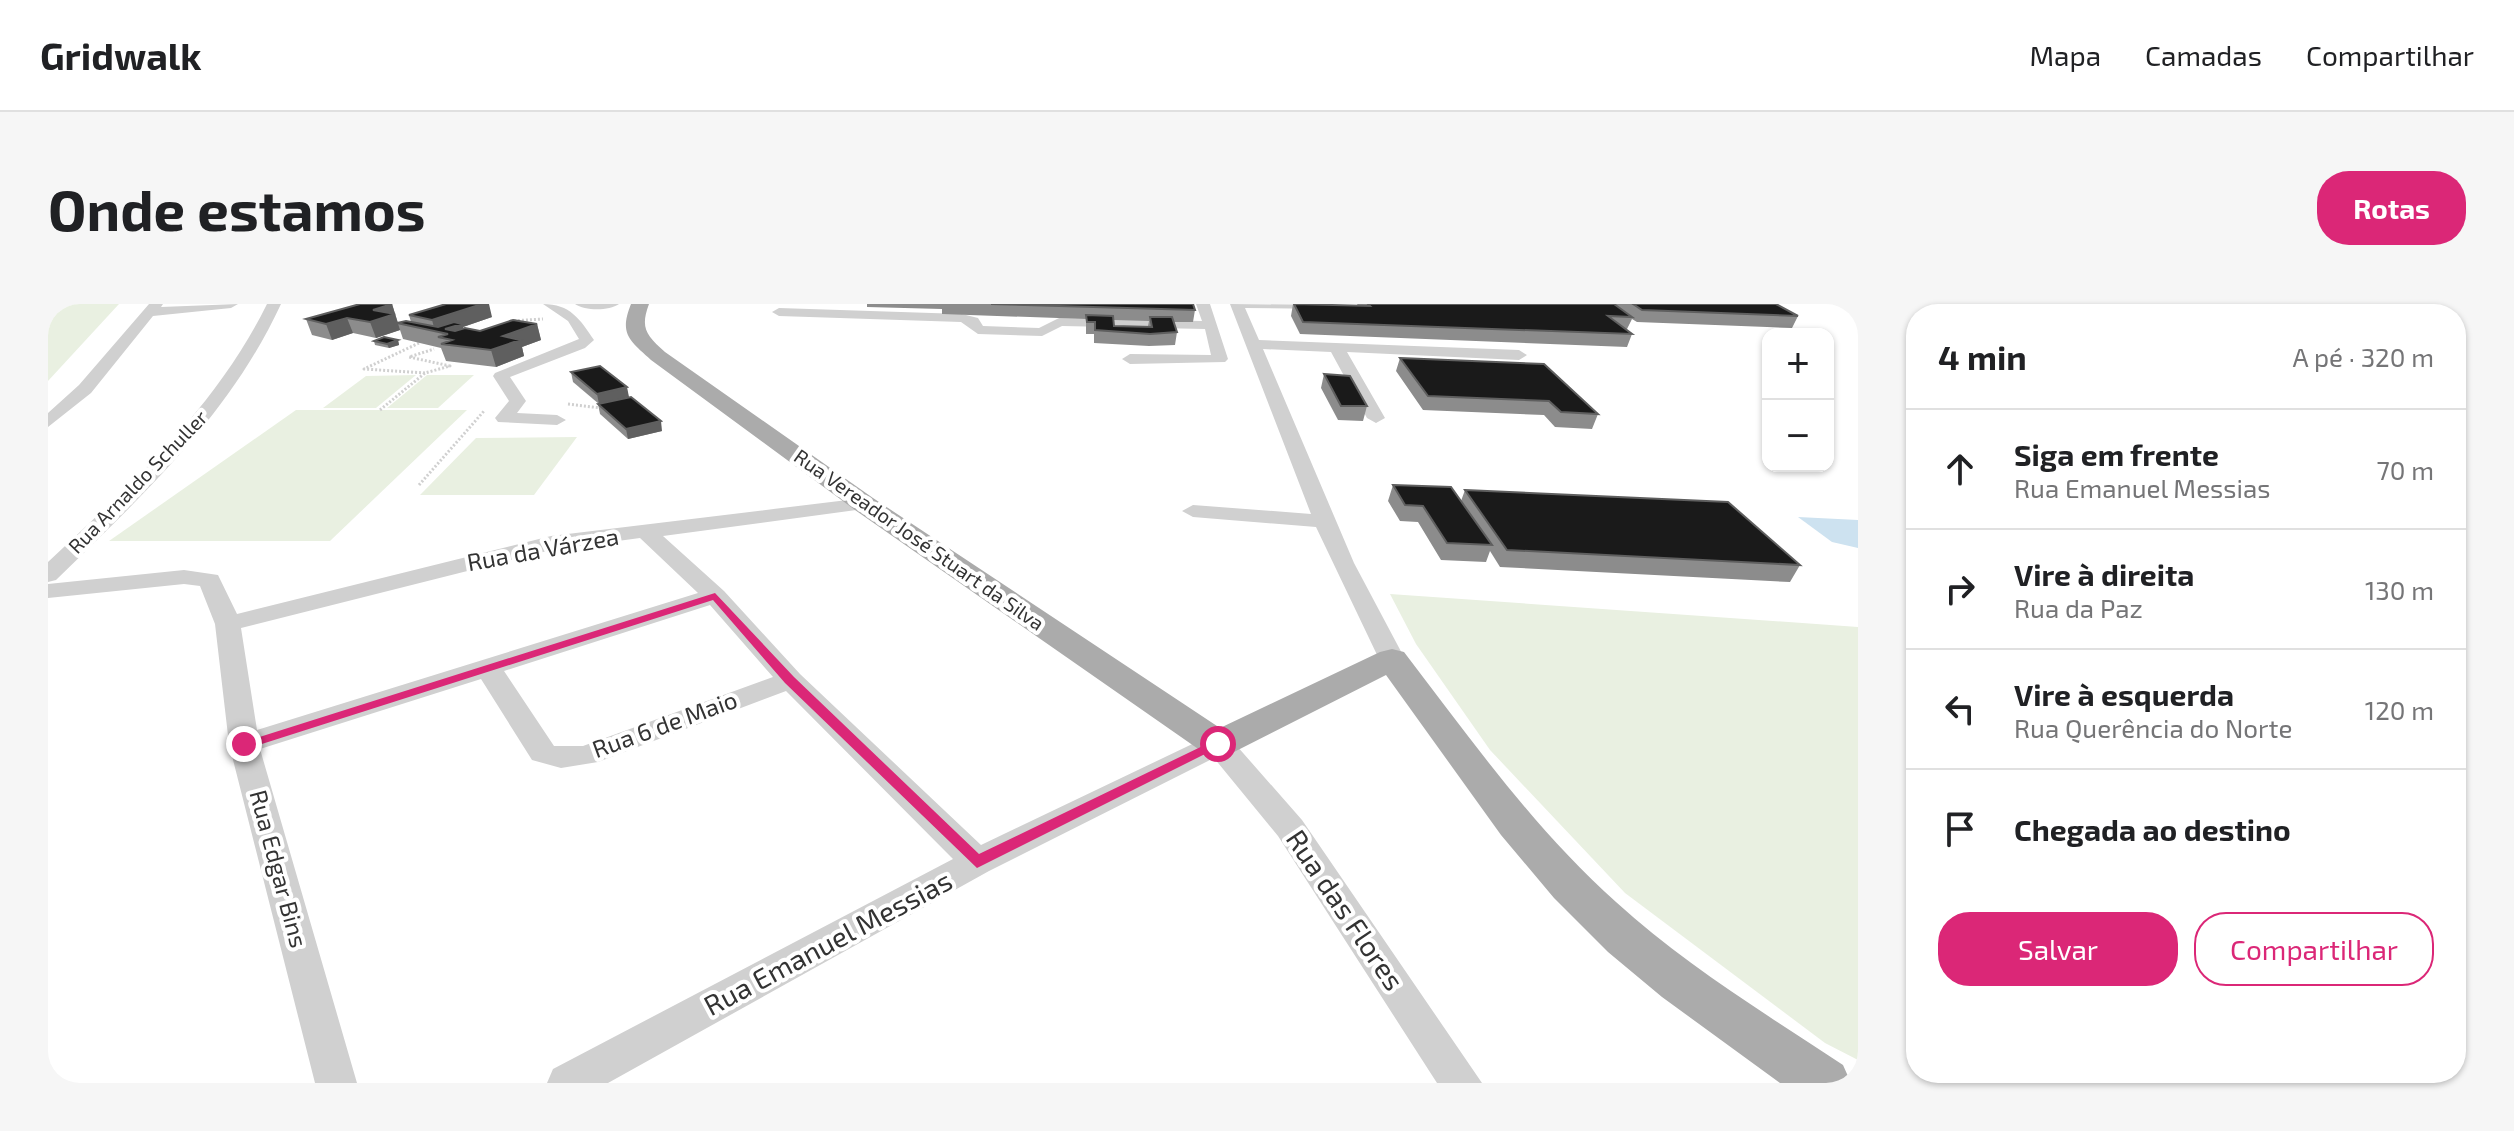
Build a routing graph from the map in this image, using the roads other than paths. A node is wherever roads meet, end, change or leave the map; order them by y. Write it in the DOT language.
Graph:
graph roads {
  1 [pos="231,304"];
  2 [pos="274,304"];
  3 [pos="550,304"];
  4 [pos="1203,304"];
  5 [pos="1237,304"];
  6 [pos="1337,305"];
  7 [pos="154,308"];
  8 [pos="628,310"];
  9 [pos="577,311"];
  10 [pos="779,312"];
  11 [pos="1211,325"];
  12 [pos="1253,344"];
  13 [pos="1336,347"];
  14 [pos="1519,355"];
  15 [pos="1130,359"];
  16 [pos="1376,418"];
  17 [pos="557,420"];
  18 [pos="48,422"];
  19 [pos="864,504"];
  20 [pos="1193,511"];
  21 [pos="1325,521"];
  22 [pos="647,533"];
  23 [pos="48,575"];
  24 [pos="48,591"];
  25 [pos="715,596"];
  26 [pos="228,624"];
  27 [pos="1392,659"];
  28 [pos="488,668"];
  29 [pos="790,680"];
  30 [pos="244,744"];
  31 [pos="1218,744"];
  32 [pos="977,862"];
  33 [pos="336,1083"];
  34 [pos="568,1083"];
  35 [pos="1461,1083"];
  36 [pos="1824,1083"];
  1 -- 7 [label="street"];
  2 -- 23 [label="street, Rua Arnaldo Schuller"];
  3 -- 9 [label="street"];
  4 -- 11 [label="street"];
  5 -- 6 [label="street"];
  5 -- 12 [label="street"];
  7 -- 18 [label="street"];
  8 -- 9 [label="street"];
  8 -- 19 [label="main road, Rua Vereador José Stuart da Silva"];
  9 -- 17 [label="street"];
  10 -- 11 [label="street"];
  11 -- 15 [label="street"];
  12 -- 13 [label="street"];
  12 -- 21 [label="street"];
  13 -- 14 [label="street"];
  13 -- 16 [label="street"];
  19 -- 22 [label="street, Rua da Várzea"];
  19 -- 31 [label="main road, Rua Vereador José Stuart da Silva"];
  20 -- 21 [label="street"];
  21 -- 27 [label="street"];
  22 -- 25 [label="street"];
  22 -- 26 [label="street, Rua da Várzea"];
  24 -- 26 [label="street, Rua Edgar Bins"];
  25 -- 28 [label="street"];
  25 -- 29 [label="street"];
  26 -- 30 [label="street, Rua Edgar Bins"];
  27 -- 31 [label="main road, Rua Emanuel Messias"];
  27 -- 36 [label="main road"];
  28 -- 29 [label="street, Rua 6 de Maio"];
  28 -- 30 [label="street"];
  29 -- 32 [label="street"];
  30 -- 33 [label="street, Rua Edgar Bins"];
  31 -- 32 [label="street, Rua Emanuel Messias"];
  31 -- 35 [label="street, Rua das Flores"];
  32 -- 34 [label="street, Rua Emanuel Messias"];
}
